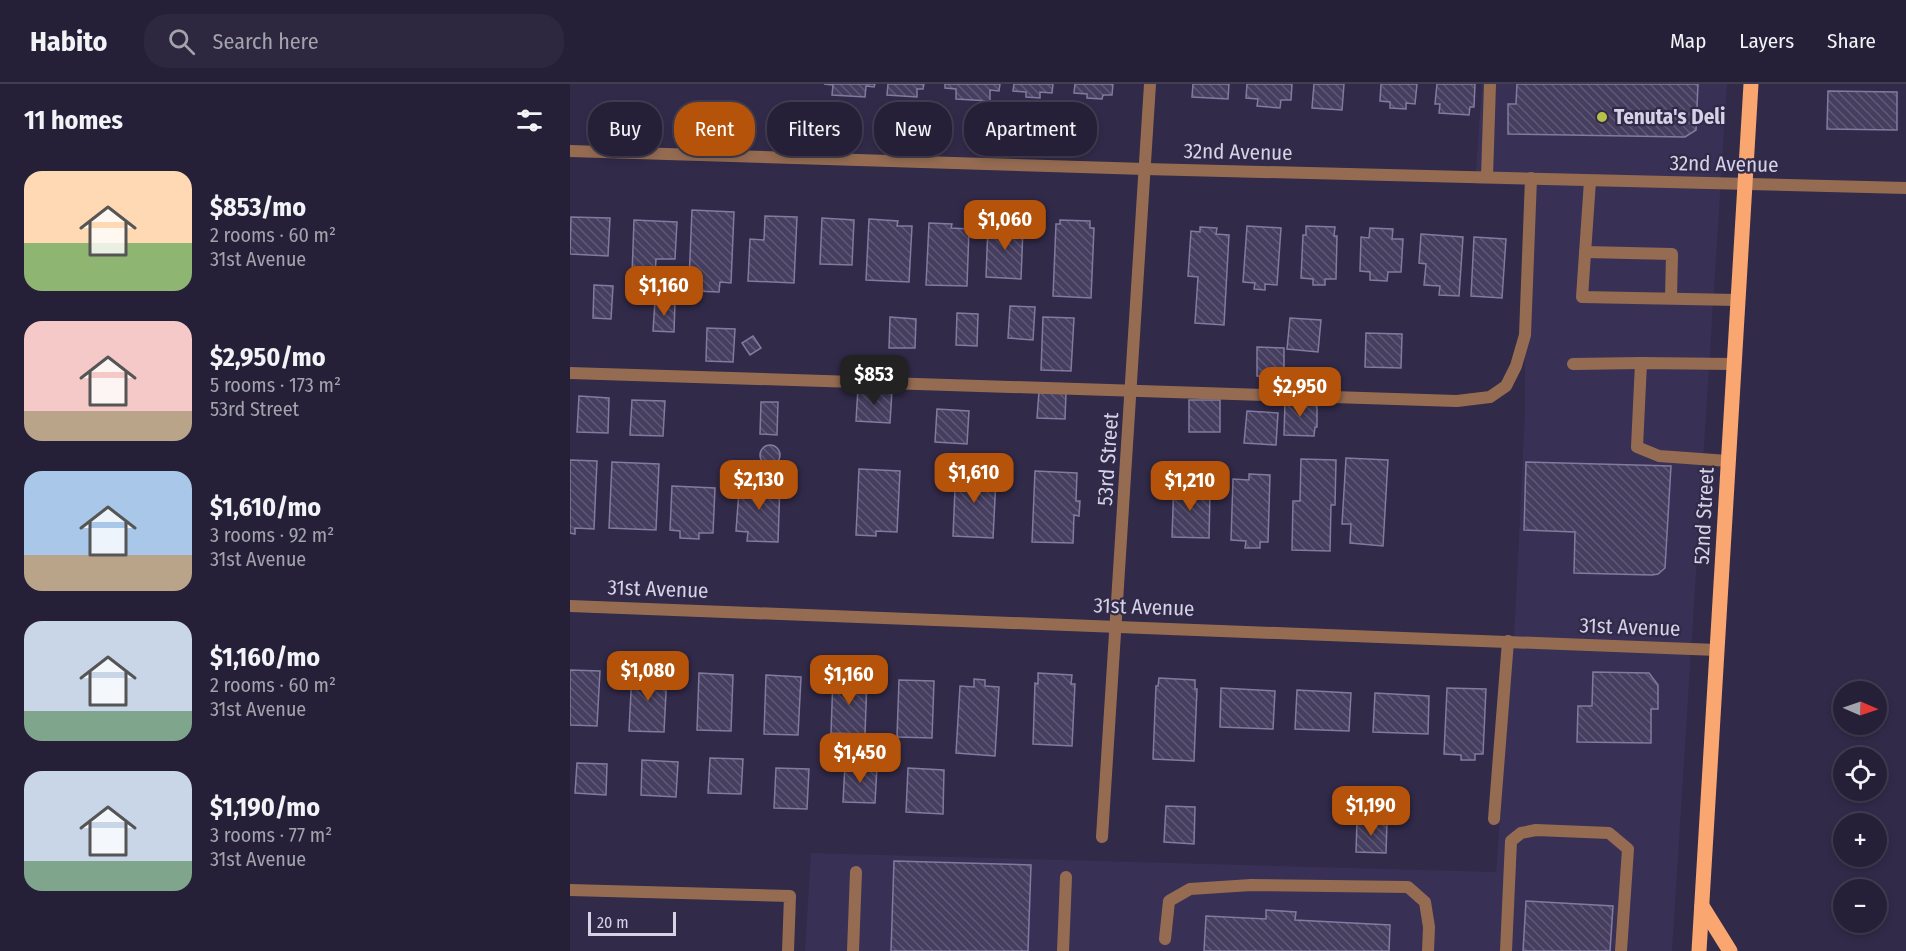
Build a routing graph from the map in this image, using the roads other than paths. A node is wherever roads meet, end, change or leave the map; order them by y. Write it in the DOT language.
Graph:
graph roads {
  1 [pos="1150,84"];
  2 [pos="1490,84"];
  3 [pos="1751,84"];
  4 [pos="570,151"];
  5 [pos="1145,169"];
  6 [pos="1487,177"];
  7 [pos="1531,178"];
  8 [pos="1590,181"];
  9 [pos="1745,183"];
  10 [pos="1906,188"];
  11 [pos="1585,252"];
  12 [pos="1671,298"];
  13 [pos="1737,300"];
  14 [pos="1641,363"];
  15 [pos="1572,364"];
  16 [pos="1734,364"];
  17 [pos="570,372"];
  18 [pos="1132,391"];
  19 [pos="1728,460"];
  20 [pos="570,606"];
  21 [pos="1116,626"];
  22 [pos="1508,642"];
  23 [pos="1717,650"];
  24 [pos="1494,819"];
  25 [pos="1102,837"];
  26 [pos="856,872"];
  27 [pos="1066,877"];
  28 [pos="570,890"];
  29 [pos="1702,906"];
  30 [pos="1165,939"];
  31 [pos="788,951"];
  32 [pos="853,951"];
  33 [pos="1063,951"];
  34 [pos="1428,951"];
  35 [pos="1506,951"];
  36 [pos="1622,951"];
  37 [pos="1699,951"];
  38 [pos="1730,951"];
  1 -- 5 [label="street, 53rd Street"];
  2 -- 6 [label="street"];
  3 -- 9 [label="main road, 52nd Street"];
  4 -- 5 [label="street, 32nd Avenue"];
  5 -- 6 [label="street, 32nd Avenue"];
  5 -- 18 [label="street, 53rd Street"];
  6 -- 7 [label="street, 32nd Avenue"];
  7 -- 8 [label="street, 32nd Avenue"];
  7 -- 18 [label="street"];
  8 -- 9 [label="street, 32nd Avenue"];
  8 -- 11 [label="street"];
  9 -- 10 [label="street, 32nd Avenue"];
  9 -- 13 [label="main road, 52nd Street"];
  11 -- 12 [label="street"];
  11 -- 12 [label="street"];
  12 -- 13 [label="street"];
  13 -- 16 [label="main road, 52nd Street"];
  14 -- 15 [label="street"];
  14 -- 16 [label="street"];
  14 -- 19 [label="street"];
  16 -- 19 [label="main road, 52nd Street"];
  17 -- 18 [label="street"];
  18 -- 21 [label="street, 53rd Street"];
  19 -- 23 [label="main road, 52nd Street"];
  20 -- 21 [label="street, 31st Avenue"];
  21 -- 22 [label="street, 31st Avenue"];
  21 -- 25 [label="street, 53rd Street"];
  22 -- 23 [label="street, 31st Avenue"];
  22 -- 24 [label="street"];
  23 -- 29 [label="main road, 52nd Street"];
  26 -- 32 [label="street"];
  27 -- 33 [label="street"];
  28 -- 31 [label="street"];
  29 -- 37 [label="main road, 52nd Street"];
  29 -- 38 [label="main road"];
  30 -- 34 [label="street"];
  35 -- 36 [label="street"];
}
